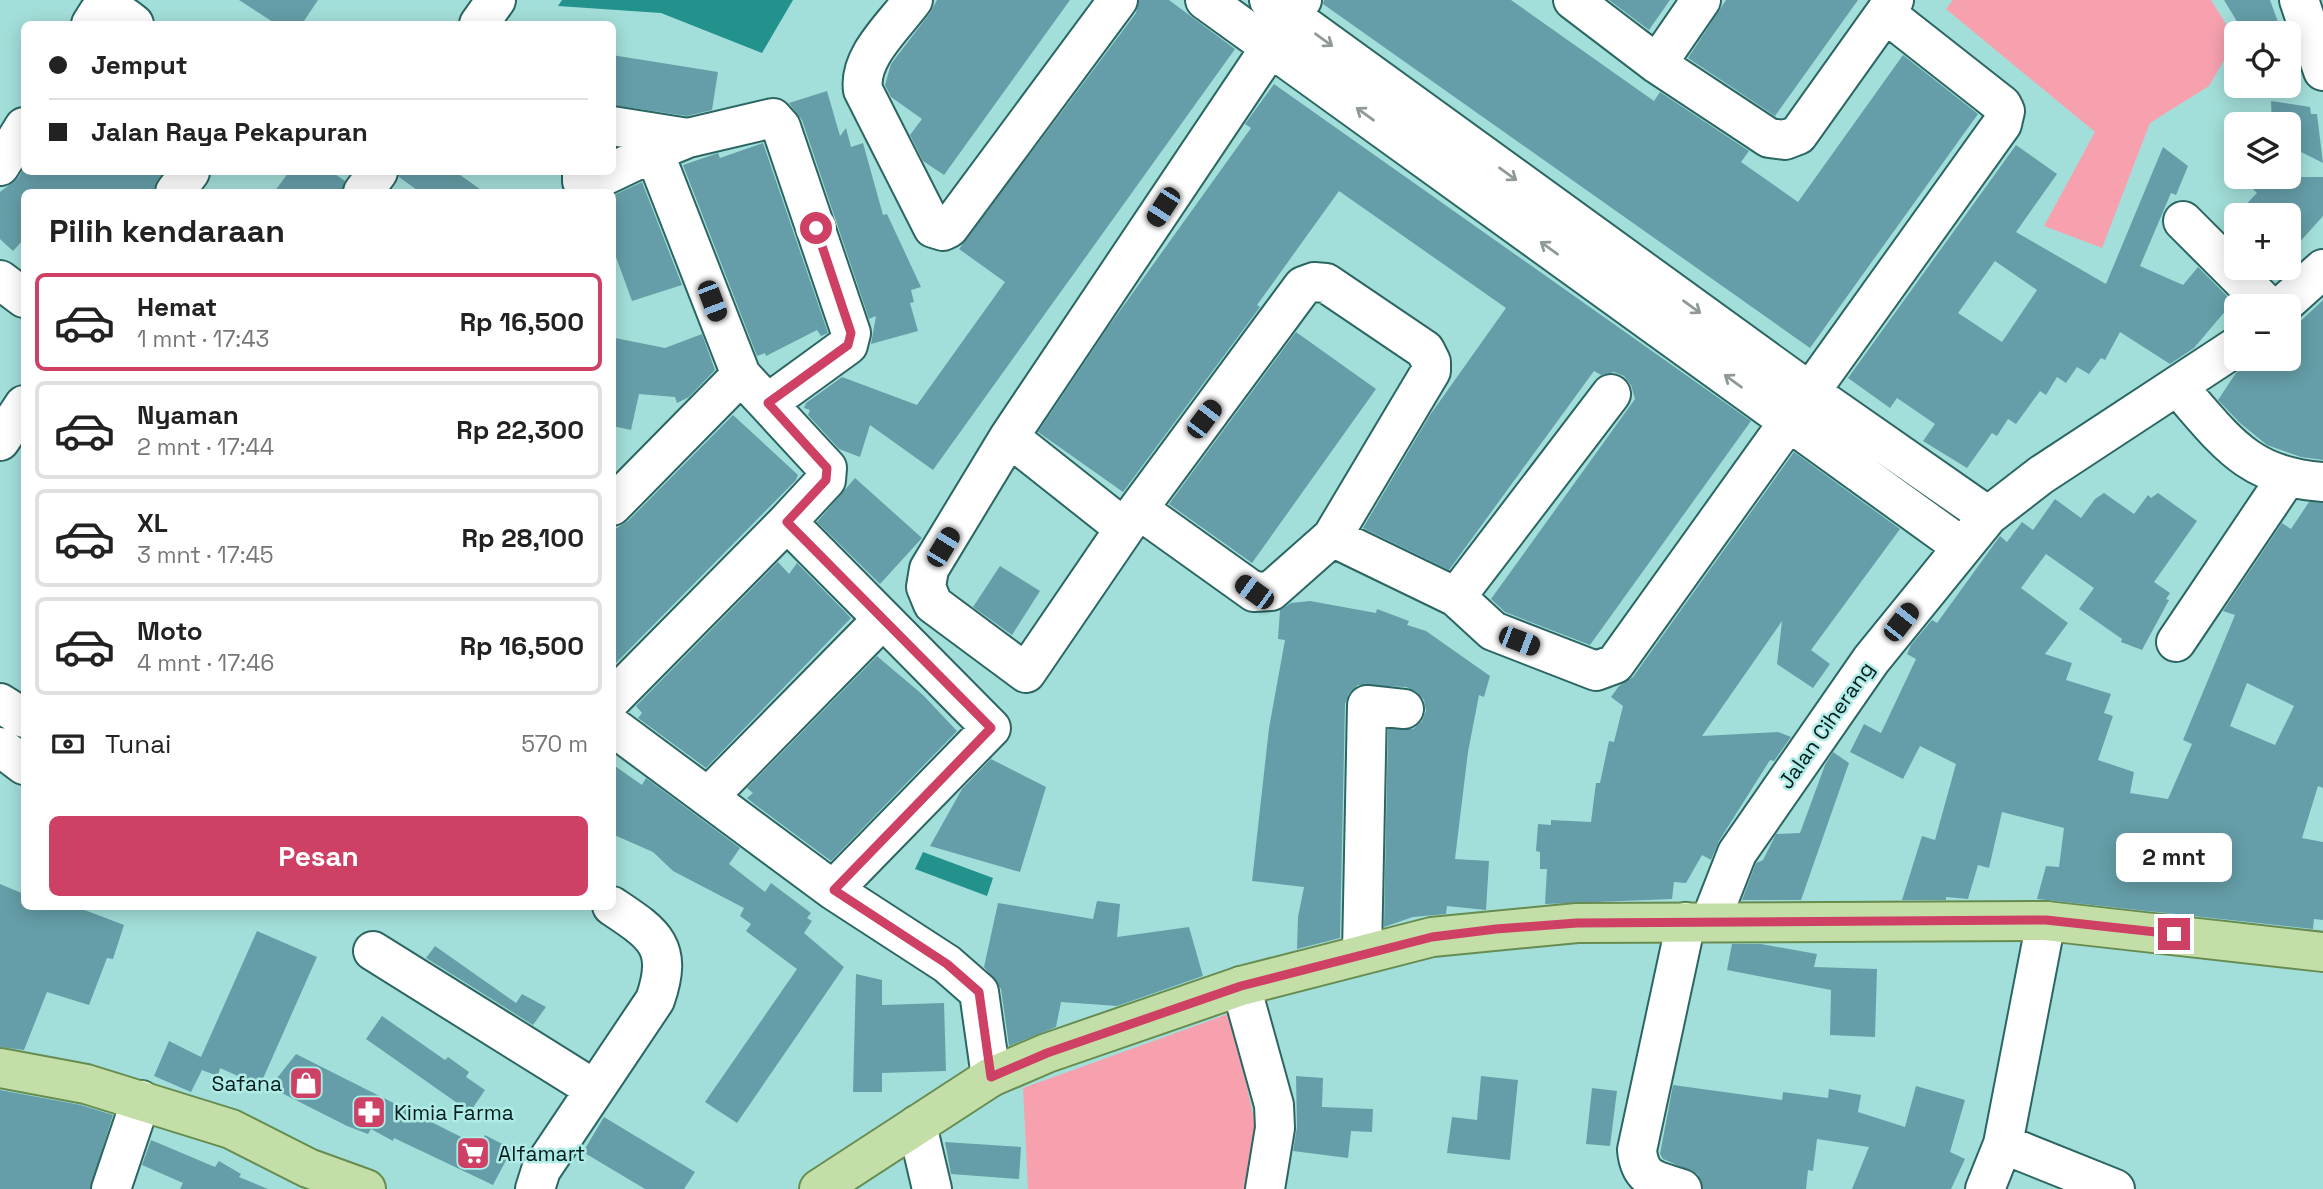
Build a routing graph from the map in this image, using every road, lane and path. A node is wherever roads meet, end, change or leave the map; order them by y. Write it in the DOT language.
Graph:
graph roads {
  1 [pos="496,0"];
  2 [pos="913,0"];
  3 [pos="1118,0"];
  4 [pos="1205,0"];
  5 [pos="1573,0"];
  6 [pos="1701,0"];
  7 [pos="2299,0"];
  8 [pos="1890,7"];
  9 [pos="1283,15"];
  10 [pos="93,21"];
  11 [pos="130,21"];
  12 [pos="481,21"];
  13 [pos="1657,64"];
  14 [pos="2323,71"];
  15 [pos="616,127"];
  16 [pos="21,132"];
  17 [pos="671,145"];
  18 [pos="0,166"];
  19 [pos="616,170"];
  20 [pos="582,175"];
  21 [pos="606,175"];
  22 [pos="2183,221"];
  23 [pos="2323,269"];
  24 [pos="0,280"];
  25 [pos="2256,294"];
  26 [pos="2295,294"];
  27 [pos="21,296"];
  28 [pos="2224,355"];
  29 [pos="741,376"];
  30 [pos="2178,387"];
  31 [pos="1611,394"];
  32 [pos="768,403"];
  33 [pos="1799,407"];
  34 [pos="21,410"];
  35 [pos="1009,437"];
  36 [pos="0,441"];
  37 [pos="2305,479"];
  38 [pos="616,502"];
  39 [pos="1988,516"];
  40 [pos="1131,519"];
  41 [pos="787,522"];
  42 [pos="1332,537"];
  43 [pos="1961,546"];
  44 [pos="1456,597"];
  45 [pos="882,620"];
  46 [pos="2176,642"];
  47 [pos="616,695"];
  48 [pos="0,703"];
  49 [pos="1404,709"];
  50 [pos="21,716"];
  51 [pos="616,729"];
  52 [pos="0,747"];
  53 [pos="21,763"];
  54 [pos="708,797"];
  55 [pos="834,890"];
  56 [pos="616,909"];
  57 [pos="2046,920"];
  58 [pos="1698,922"];
  59 [pos="373,951"];
  60 [pos="2323,952"];
  61 [pos="1362,954"];
  62 [pos="1241,986"];
  63 [pos="0,1068"];
  64 [pos="991,1077"];
  65 [pos="594,1089"];
  66 [pos="141,1100"];
  67 [pos="917,1125"];
  68 [pos="2003,1144"];
  69 [pos="111,1189"];
  70 [pos="366,1189"];
  71 [pos="535,1189"];
  72 [pos="819,1189"];
  73 [pos="932,1189"];
  74 [pos="1265,1189"];
  75 [pos="1682,1189"];
  76 [pos="1985,1189"];
  77 [pos="2115,1189"];
  1 -- 12 [label="street"];
  2 -- 3 [label="street"];
  4 -- 9 [label="street"];
  5 -- 13 [label="street"];
  6 -- 13 [label="street"];
  7 -- 14 [label="street"];
  8 -- 13 [label="street"];
  8 -- 33 [label="street"];
  9 -- 33 [label="street"];
  9 -- 35 [label="street"];
  10 -- 11 [label="street"];
  15 -- 17 [label="street"];
  16 -- 18 [label="street"];
  17 -- 19 [label="street"];
  17 -- 29 [label="street"];
  17 -- 32 [label="street"];
  20 -- 21 [label="street"];
  22 -- 25 [label="street"];
  23 -- 26 [label="street"];
  24 -- 27 [label="street"];
  28 -- 30 [label="street, Jalan Ciherang"];
  29 -- 32 [label="street"];
  29 -- 38 [label="street"];
  30 -- 37 [label="street"];
  30 -- 39 [label="street, Jalan Ciherang"];
  31 -- 44 [label="street"];
  32 -- 41 [label="street"];
  33 -- 39 [label="street"];
  33 -- 43 [label="street"];
  33 -- 44 [label="street"];
  34 -- 36 [label="street"];
  35 -- 40 [label="street"];
  35 -- 40 [label="street"];
  37 -- 46 [label="street"];
  39 -- 43 [label="street, Jalan Ciherang"];
  40 -- 42 [label="street"];
  40 -- 42 [label="street"];
  41 -- 45 [label="street"];
  41 -- 47 [label="street"];
  42 -- 44 [label="street"];
  43 -- 58 [label="street, Jalan Ciherang"];
  45 -- 54 [label="street"];
  45 -- 55 [label="street"];
  48 -- 50 [label="street"];
  49 -- 61 [label="street"];
  51 -- 54 [label="street"];
  52 -- 53 [label="street"];
  54 -- 55 [label="street"];
  55 -- 64 [label="street"];
  56 -- 65 [label="street"];
  57 -- 58 [label="main road"];
  57 -- 60 [label="main road"];
  57 -- 68 [label="street"];
  58 -- 61 [label="main road"];
  58 -- 75 [label="street, Jalan Ciherang"];
  59 -- 65 [label="street"];
  61 -- 62 [label="main road"];
  62 -- 64 [label="main road"];
  62 -- 74 [label="street"];
  63 -- 66 [label="main road"];
  64 -- 67 [label="main road"];
  65 -- 71 [label="street"];
  66 -- 69 [label="street"];
  66 -- 70 [label="main road"];
  67 -- 72 [label="main road"];
  67 -- 73 [label="street"];
  68 -- 76 [label="street"];
  68 -- 77 [label="street"];
}
